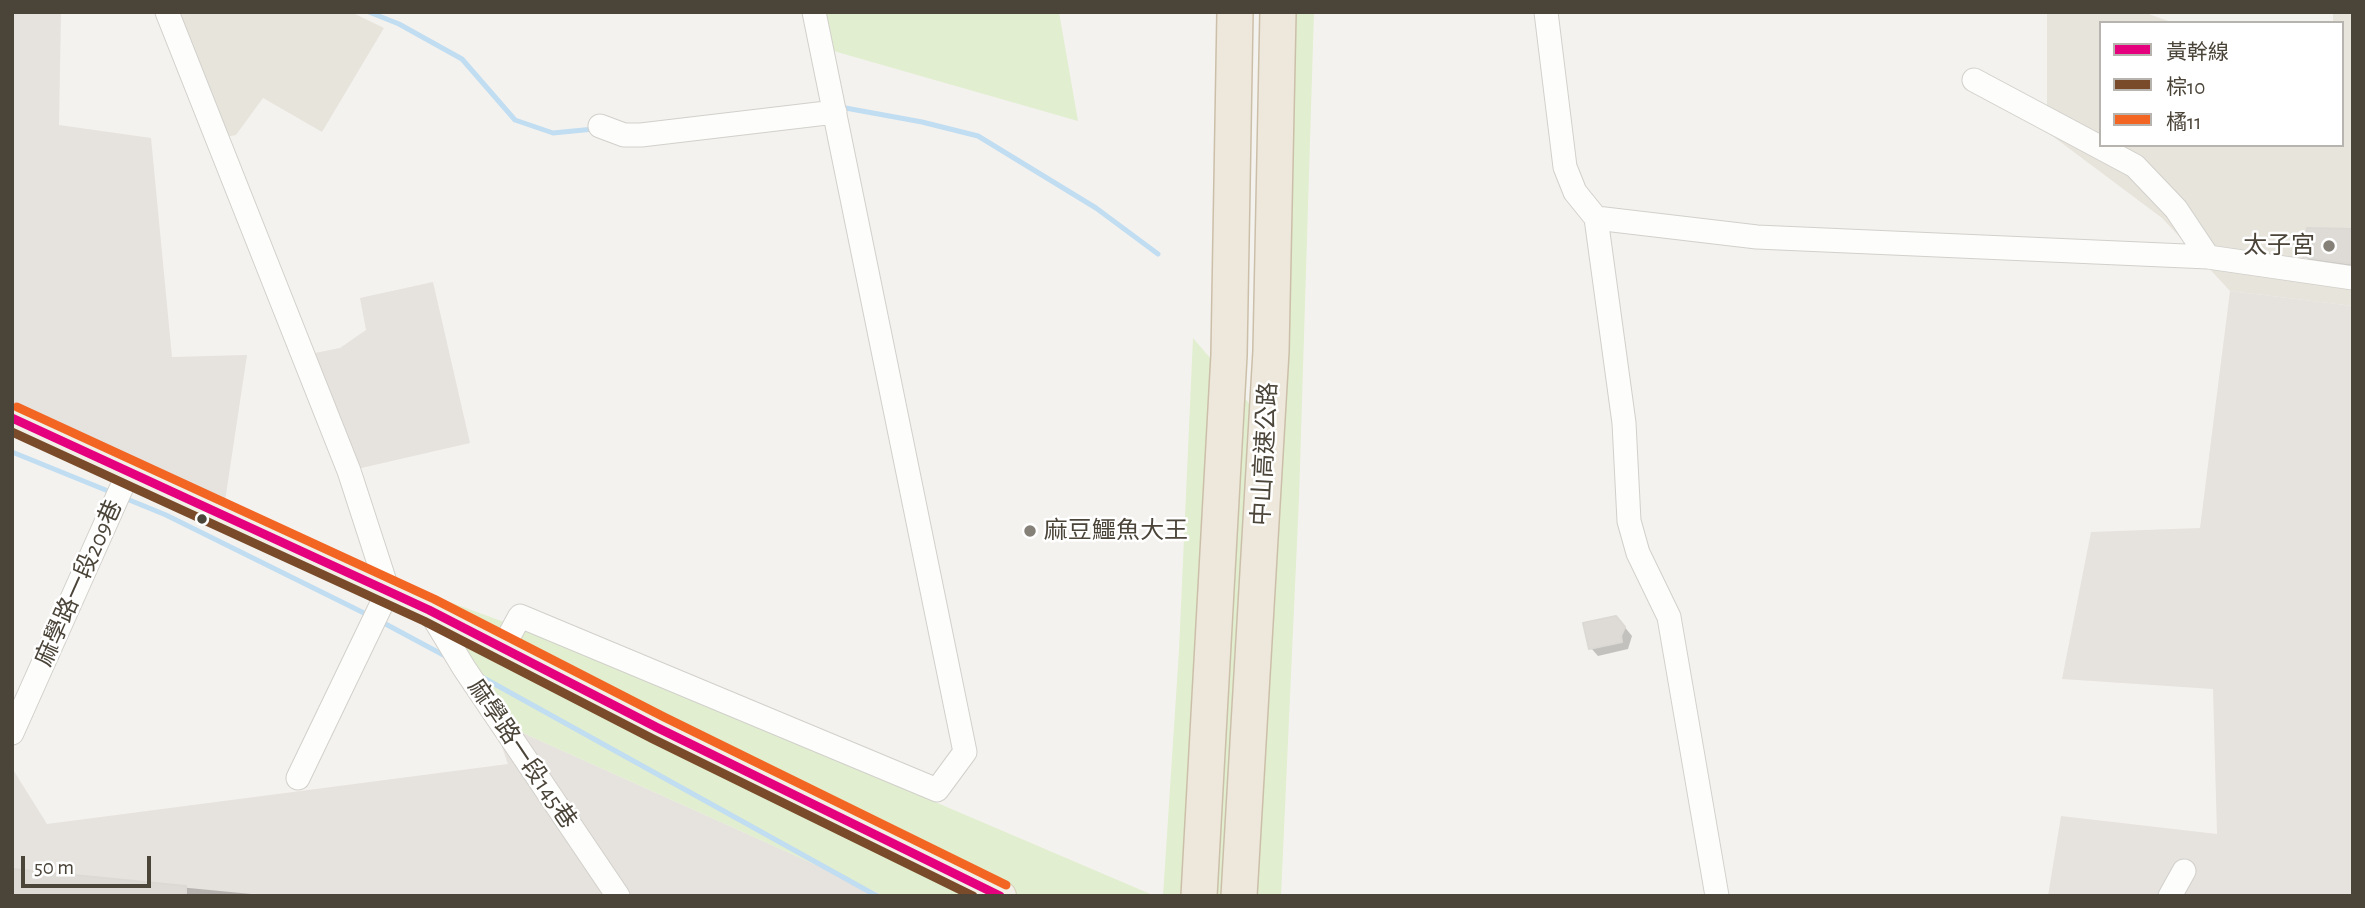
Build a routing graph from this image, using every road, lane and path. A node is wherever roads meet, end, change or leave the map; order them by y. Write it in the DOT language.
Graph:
graph roads {
  1 [pos="167,12"];
  2 [pos="814,12"];
  3 [pos="1235,12"];
  4 [pos="1278,12"];
  5 [pos="1546,12"];
  6 [pos="1974,80"];
  7 [pos="835,112"];
  8 [pos="600,126"];
  9 [pos="2099,147"];
  10 [pos="2099,147"];
  11 [pos="1595,218"];
  12 [pos="2208,257"];
  13 [pos="2353,278"];
  14 [pos="12,418"];
  15 [pos="122,487"];
  16 [pos="388,591"];
  17 [pos="429,610"];
  18 [pos="503,647"];
  19 [pos="12,733"];
  20 [pos="299,778"];
  21 [pos="2184,870"];
  22 [pos="618,896"];
  23 [pos="1001,896"];
  24 [pos="1199,896"];
  25 [pos="1239,896"];
  26 [pos="1717,896"];
  27 [pos="2170,896"];
  1 -- 16 [label="lane"];
  2 -- 7 [label="lane"];
  3 -- 24 [label="highway, 中山高速公路"];
  4 -- 25 [label="highway, 中山高速公路"];
  5 -- 11 [label="lane"];
  6 -- 9 [label="lane"];
  7 -- 8 [label="lane"];
  7 -- 18 [label="lane"];
  10 -- 12 [label="lane"];
  11 -- 12 [label="lane"];
  11 -- 26 [label="lane"];
  12 -- 13 [label="lane"];
  14 -- 15 [label="main road"];
  15 -- 16 [label="main road"];
  15 -- 19 [label="lane, 麻學路一段209巷"];
  16 -- 17 [label="main road"];
  16 -- 20 [label="lane"];
  17 -- 18 [label="main road"];
  17 -- 22 [label="lane, 麻學路一段145巷"];
  18 -- 23 [label="main road"];
  21 -- 27 [label="lane"];
}
